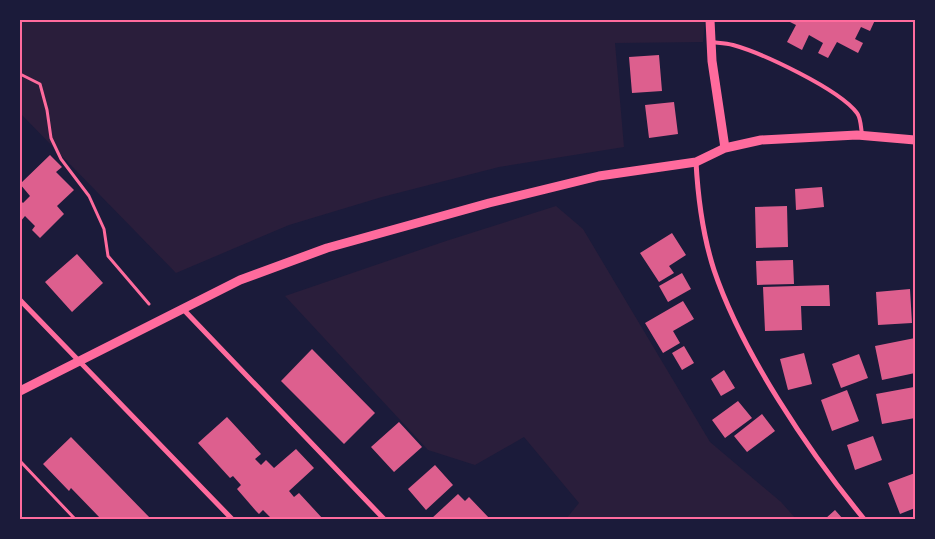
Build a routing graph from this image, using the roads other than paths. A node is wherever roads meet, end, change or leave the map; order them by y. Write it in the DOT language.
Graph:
graph roads {
  1 [pos="710,20"];
  2 [pos="710,42"];
  3 [pos="862,135"];
  4 [pos="915,140"];
  5 [pos="725,148"];
  6 [pos="696,162"];
  7 [pos="20,300"];
  8 [pos="182,307"];
  9 [pos="81,362"];
  10 [pos="20,391"];
  11 [pos="232,519"];
  12 [pos="384,519"];
  13 [pos="864,519"];
  1 -- 2 [label="street"];
  2 -- 3 [label="lane"];
  2 -- 5 [label="street"];
  3 -- 4 [label="street"];
  3 -- 5 [label="street"];
  5 -- 6 [label="street"];
  6 -- 8 [label="street"];
  6 -- 13 [label="street"];
  7 -- 9 [label="street"];
  8 -- 9 [label="street"];
  8 -- 12 [label="street"];
  9 -- 10 [label="street"];
  9 -- 11 [label="street"];
}
